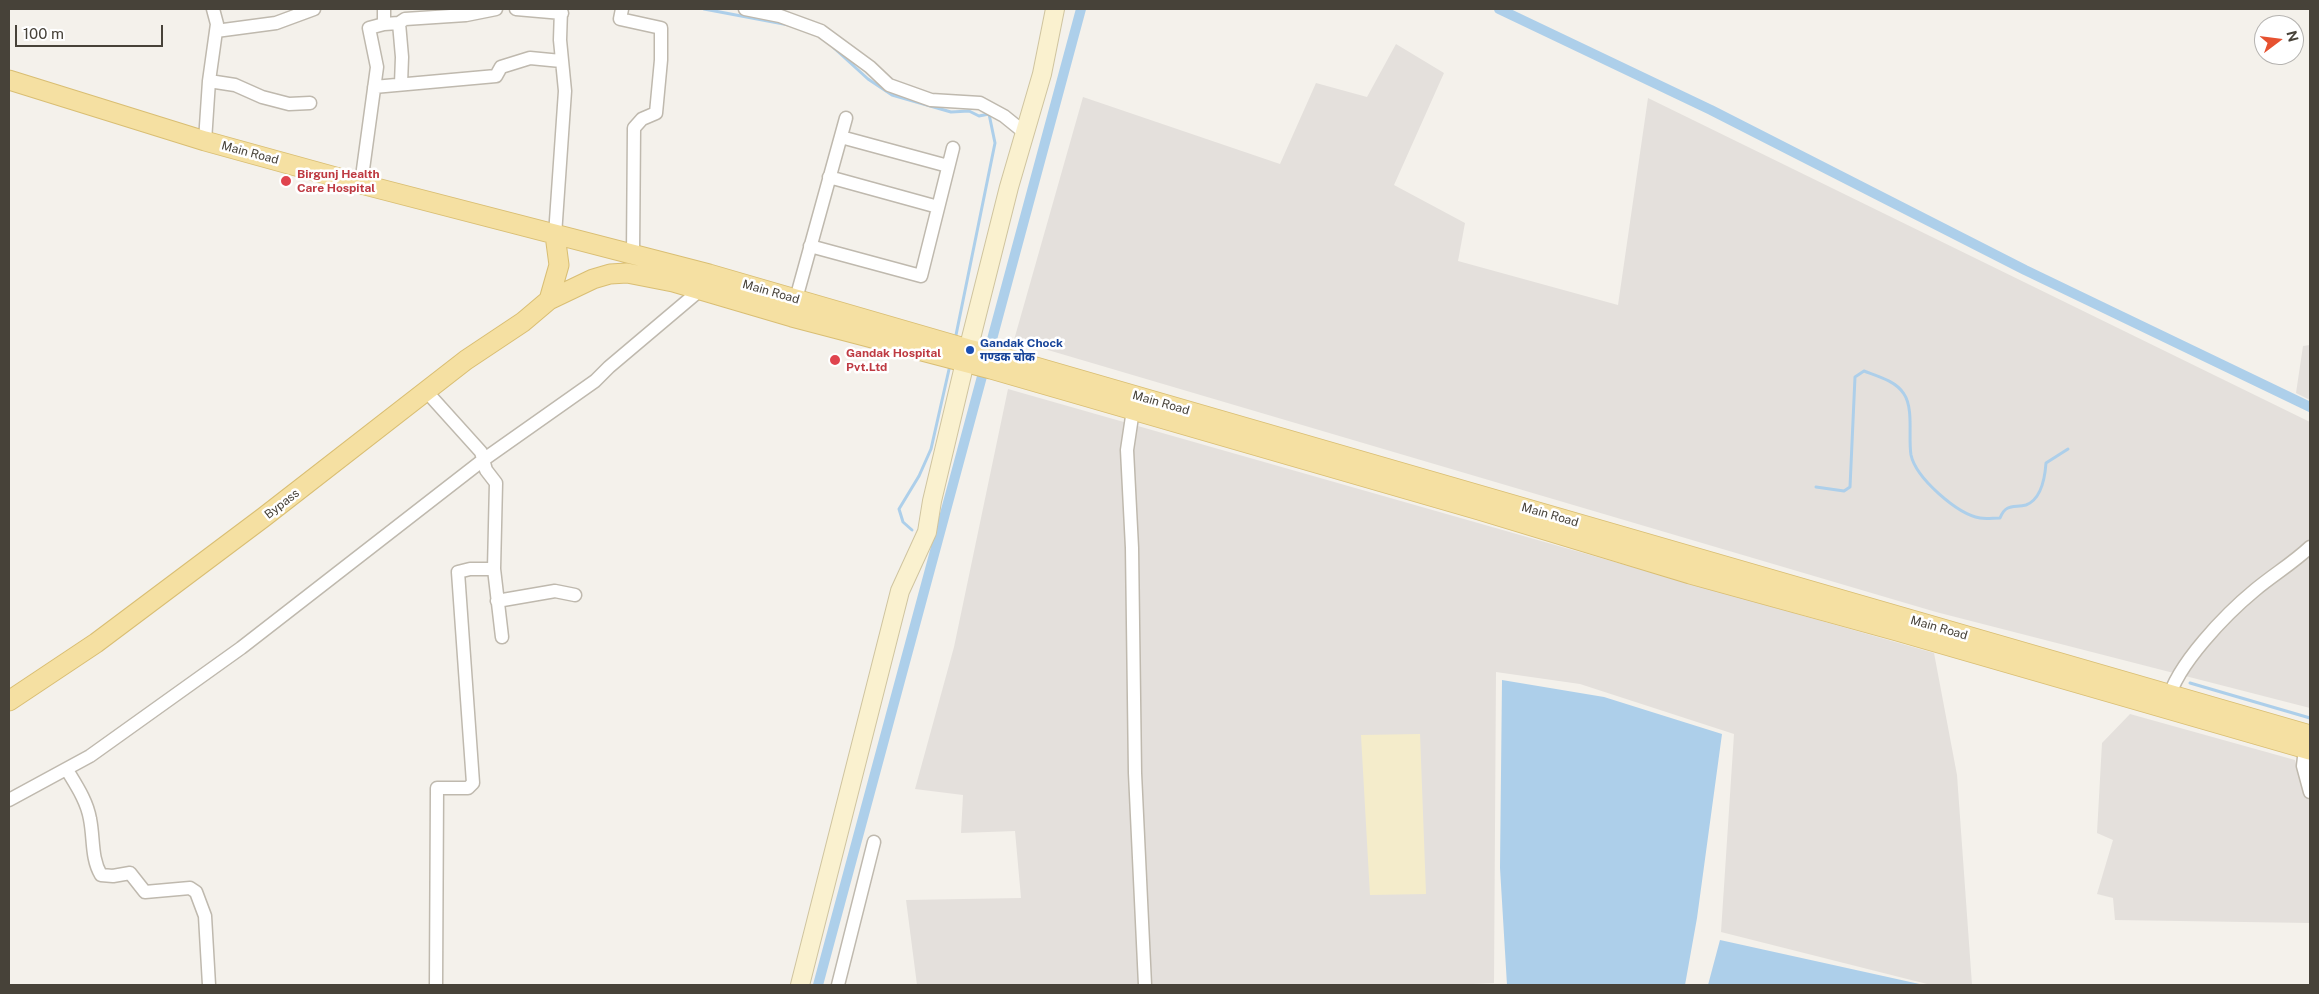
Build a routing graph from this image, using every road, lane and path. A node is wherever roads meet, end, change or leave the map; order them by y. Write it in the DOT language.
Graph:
graph roads {
  1 [pos="213,9"];
  2 [pos="314,9"];
  3 [pos="384,9"];
  4 [pos="496,9"];
  5 [pos="516,9"];
  6 [pos="622,9"];
  7 [pos="745,9"];
  8 [pos="1055,9"];
  9 [pos="473,11"];
  10 [pos="562,11"];
  11 [pos="403,17"];
  12 [pos="384,24"];
  13 [pos="216,31"];
  14 [pos="561,62"];
  15 [pos="9,80"];
  16 [pos="209,81"];
  17 [pos="401,84"];
  18 [pos="374,86"];
  19 [pos="310,103"];
  20 [pos="846,118"];
  21 [pos="1025,133"];
  22 [pos="841,137"];
  23 [pos="205,141"];
  24 [pos="953,148"];
  25 [pos="948,166"];
  26 [pos="830,177"];
  27 [pos="361,184"];
  28 [pos="938,207"];
  29 [pos="555,235"];
  30 [pos="810,246"];
  31 [pos="633,255"];
  32 [pos="673,282"];
  33 [pos="699,291"];
  34 [pos="550,300"];
  35 [pos="794,308"];
  36 [pos="969,356"];
  37 [pos="994,362"];
  38 [pos="426,391"];
  39 [pos="1133,410"];
  40 [pos="483,460"];
  41 [pos="2310,547"];
  42 [pos="494,569"];
  43 [pos="1715,572"];
  44 [pos="575,595"];
  45 [pos="497,601"];
  46 [pos="502,637"];
  47 [pos="9,700"];
  48 [pos="2168,700"];
  49 [pos="2309,744"];
  50 [pos="67,770"];
  51 [pos="2310,792"];
  52 [pos="9,800"];
  53 [pos="874,842"];
  54 [pos="209,985"];
  55 [pos="436,985"];
  56 [pos="800,985"];
  57 [pos="838,985"];
  58 [pos="1145,985"];
  1 -- 13 [label="street"];
  2 -- 13 [label="street"];
  3 -- 12 [label="street"];
  4 -- 9 [label="street"];
  5 -- 10 [label="street"];
  6 -- 31 [label="street"];
  7 -- 21 [label="street"];
  8 -- 21 [label="main road"];
  9 -- 11 [label="street"];
  10 -- 14 [label="street"];
  11 -- 12 [label="street"];
  11 -- 17 [label="street"];
  12 -- 18 [label="street"];
  13 -- 16 [label="street"];
  14 -- 17 [label="street"];
  14 -- 29 [label="street"];
  15 -- 23 [label="main road, Main Road"];
  16 -- 19 [label="street"];
  16 -- 23 [label="street"];
  17 -- 18 [label="street"];
  18 -- 27 [label="street"];
  20 -- 22 [label="street"];
  21 -- 36 [label="main road"];
  22 -- 25 [label="street"];
  22 -- 26 [label="street"];
  23 -- 27 [label="main road, Main Road"];
  24 -- 25 [label="street"];
  25 -- 28 [label="street"];
  26 -- 28 [label="street"];
  26 -- 30 [label="street"];
  27 -- 29 [label="main road, Main Road"];
  28 -- 30 [label="street"];
  29 -- 31 [label="main road, Main Road"];
  29 -- 34 [label="main road"];
  30 -- 35 [label="street"];
  31 -- 35 [label="main road, Main Road"];
  32 -- 33 [label="main road, Main Road"];
  32 -- 34 [label="main road, Bypass"];
  33 -- 35 [label="main road, Main Road"];
  33 -- 40 [label="street"];
  34 -- 38 [label="main road, Bypass"];
  35 -- 36 [label="main road, Main Road"];
  36 -- 37 [label="main road, Main Road"];
  36 -- 56 [label="main road"];
  37 -- 39 [label="main road, Main Road"];
  37 -- 43 [label="main road, Main Road"];
  38 -- 40 [label="street"];
  38 -- 47 [label="main road, Bypass"];
  39 -- 43 [label="main road, Main Road"];
  39 -- 58 [label="street"];
  40 -- 42 [label="street"];
  40 -- 50 [label="street"];
  41 -- 48 [label="street"];
  42 -- 45 [label="street"];
  42 -- 55 [label="street"];
  43 -- 48 [label="main road, Main Road"];
  44 -- 45 [label="street"];
  45 -- 46 [label="street"];
  48 -- 49 [label="main road, Main Road"];
  49 -- 51 [label="street"];
  50 -- 52 [label="street"];
  50 -- 54 [label="street"];
  53 -- 57 [label="street"];
}
